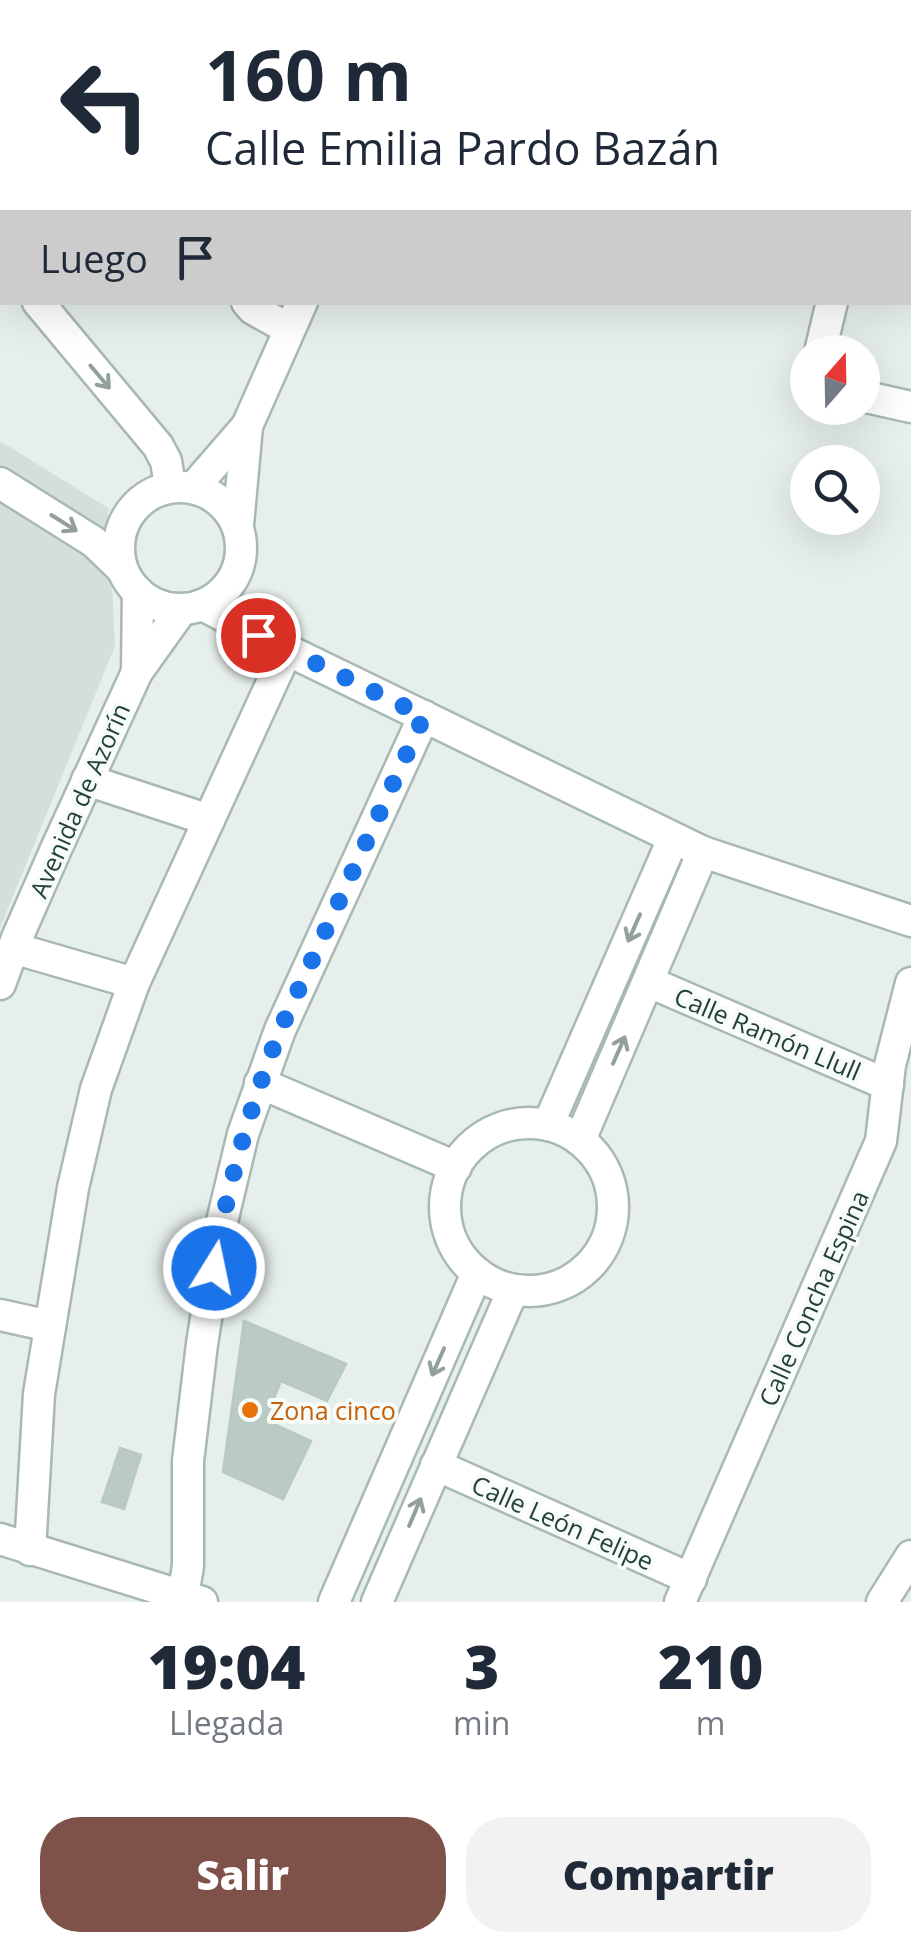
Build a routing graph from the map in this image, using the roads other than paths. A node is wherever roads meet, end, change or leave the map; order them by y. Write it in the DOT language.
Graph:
graph roads {
  1 [pos="40,305"];
  2 [pos="249,305"];
  3 [pos="831,305"];
  4 [pos="295,316"];
  5 [pos="824,335"];
  6 [pos="880,400"];
  7 [pos="911,407"];
  8 [pos="247,426"];
  9 [pos="0,482"];
  10 [pos="182,487"];
  11 [pos="238,525"];
  12 [pos="130,581"];
  13 [pos="192,607"];
  14 [pos="286,650"];
  15 [pos="136,672"];
  16 [pos="424,716"];
  17 [pos="87,780"];
  18 [pos="208,820"];
  19 [pos="673,839"];
  20 [pos="703,852"];
  21 [pos="911,921"];
  22 [pos="10,938"];
  23 [pos="649,982"];
  24 [pos="134,983"];
  25 [pos="911,983"];
  26 [pos="0,984"];
  27 [pos="260,1083"];
  28 [pos="888,1085"];
  29 [pos="548,1125"];
  30 [pos="580,1140"];
  31 [pos="456,1167"];
  32 [pos="477,1273"];
  33 [pos="513,1290"];
  34 [pos="0,1315"];
  35 [pos="50,1326"];
  36 [pos="436,1465"];
  37 [pos="0,1539"];
  38 [pos="30,1550"];
  39 [pos="911,1556"];
  40 [pos="685,1590"];
  41 [pos="193,1599"];
  42 [pos="334,1602"];
  43 [pos="377,1602"];
  44 [pos="882,1602"];
  1 -- 10 [label="street, one-way"];
  2 -- 4 [label="street"];
  3 -- 5 [label="street"];
  4 -- 8 [label="street"];
  6 -- 7 [label="street"];
  8 -- 10 [label="street"];
  8 -- 11 [label="street"];
  9 -- 12 [label="street, one-way"];
  10 -- 11 [label="street"];
  10 -- 12 [label="street"];
  11 -- 13 [label="street"];
  12 -- 13 [label="street"];
  12 -- 15 [label="street"];
  13 -- 14 [label="street"];
  13 -- 15 [label="street"];
  14 -- 16 [label="street"];
  14 -- 18 [label="street"];
  15 -- 17 [label="street, Avenida de Azorín"];
  16 -- 19 [label="street"];
  16 -- 27 [label="street"];
  17 -- 18 [label="street"];
  17 -- 22 [label="street, Avenida de Azorín"];
  18 -- 24 [label="street"];
  19 -- 20 [label="street"];
  19 -- 29 [label="street, one-way"];
  20 -- 21 [label="street"];
  20 -- 23 [label="street"];
  22 -- 24 [label="street"];
  22 -- 26 [label="street, Avenida de Azorín"];
  23 -- 28 [label="street, Calle Ramón Llull"];
  30 -- 23 [label="street, one-way"];
  24 -- 35 [label="street"];
  25 -- 28 [label="street, Calle Concha Espina"];
  27 -- 31 [label="street"];
  27 -- 41 [label="street"];
  28 -- 40 [label="street, Calle Concha Espina"];
  29 -- 30 [label="street"];
  29 -- 31 [label="street"];
  30 -- 33 [label="street"];
  31 -- 32 [label="street"];
  32 -- 33 [label="street"];
  32 -- 42 [label="street, one-way"];
  33 -- 36 [label="street"];
  34 -- 35 [label="street"];
  35 -- 38 [label="street"];
  36 -- 40 [label="street, Calle León Felipe"];
  43 -- 36 [label="street, one-way"];
  37 -- 38 [label="street"];
  38 -- 41 [label="street"];
  39 -- 44 [label="street"];
}
